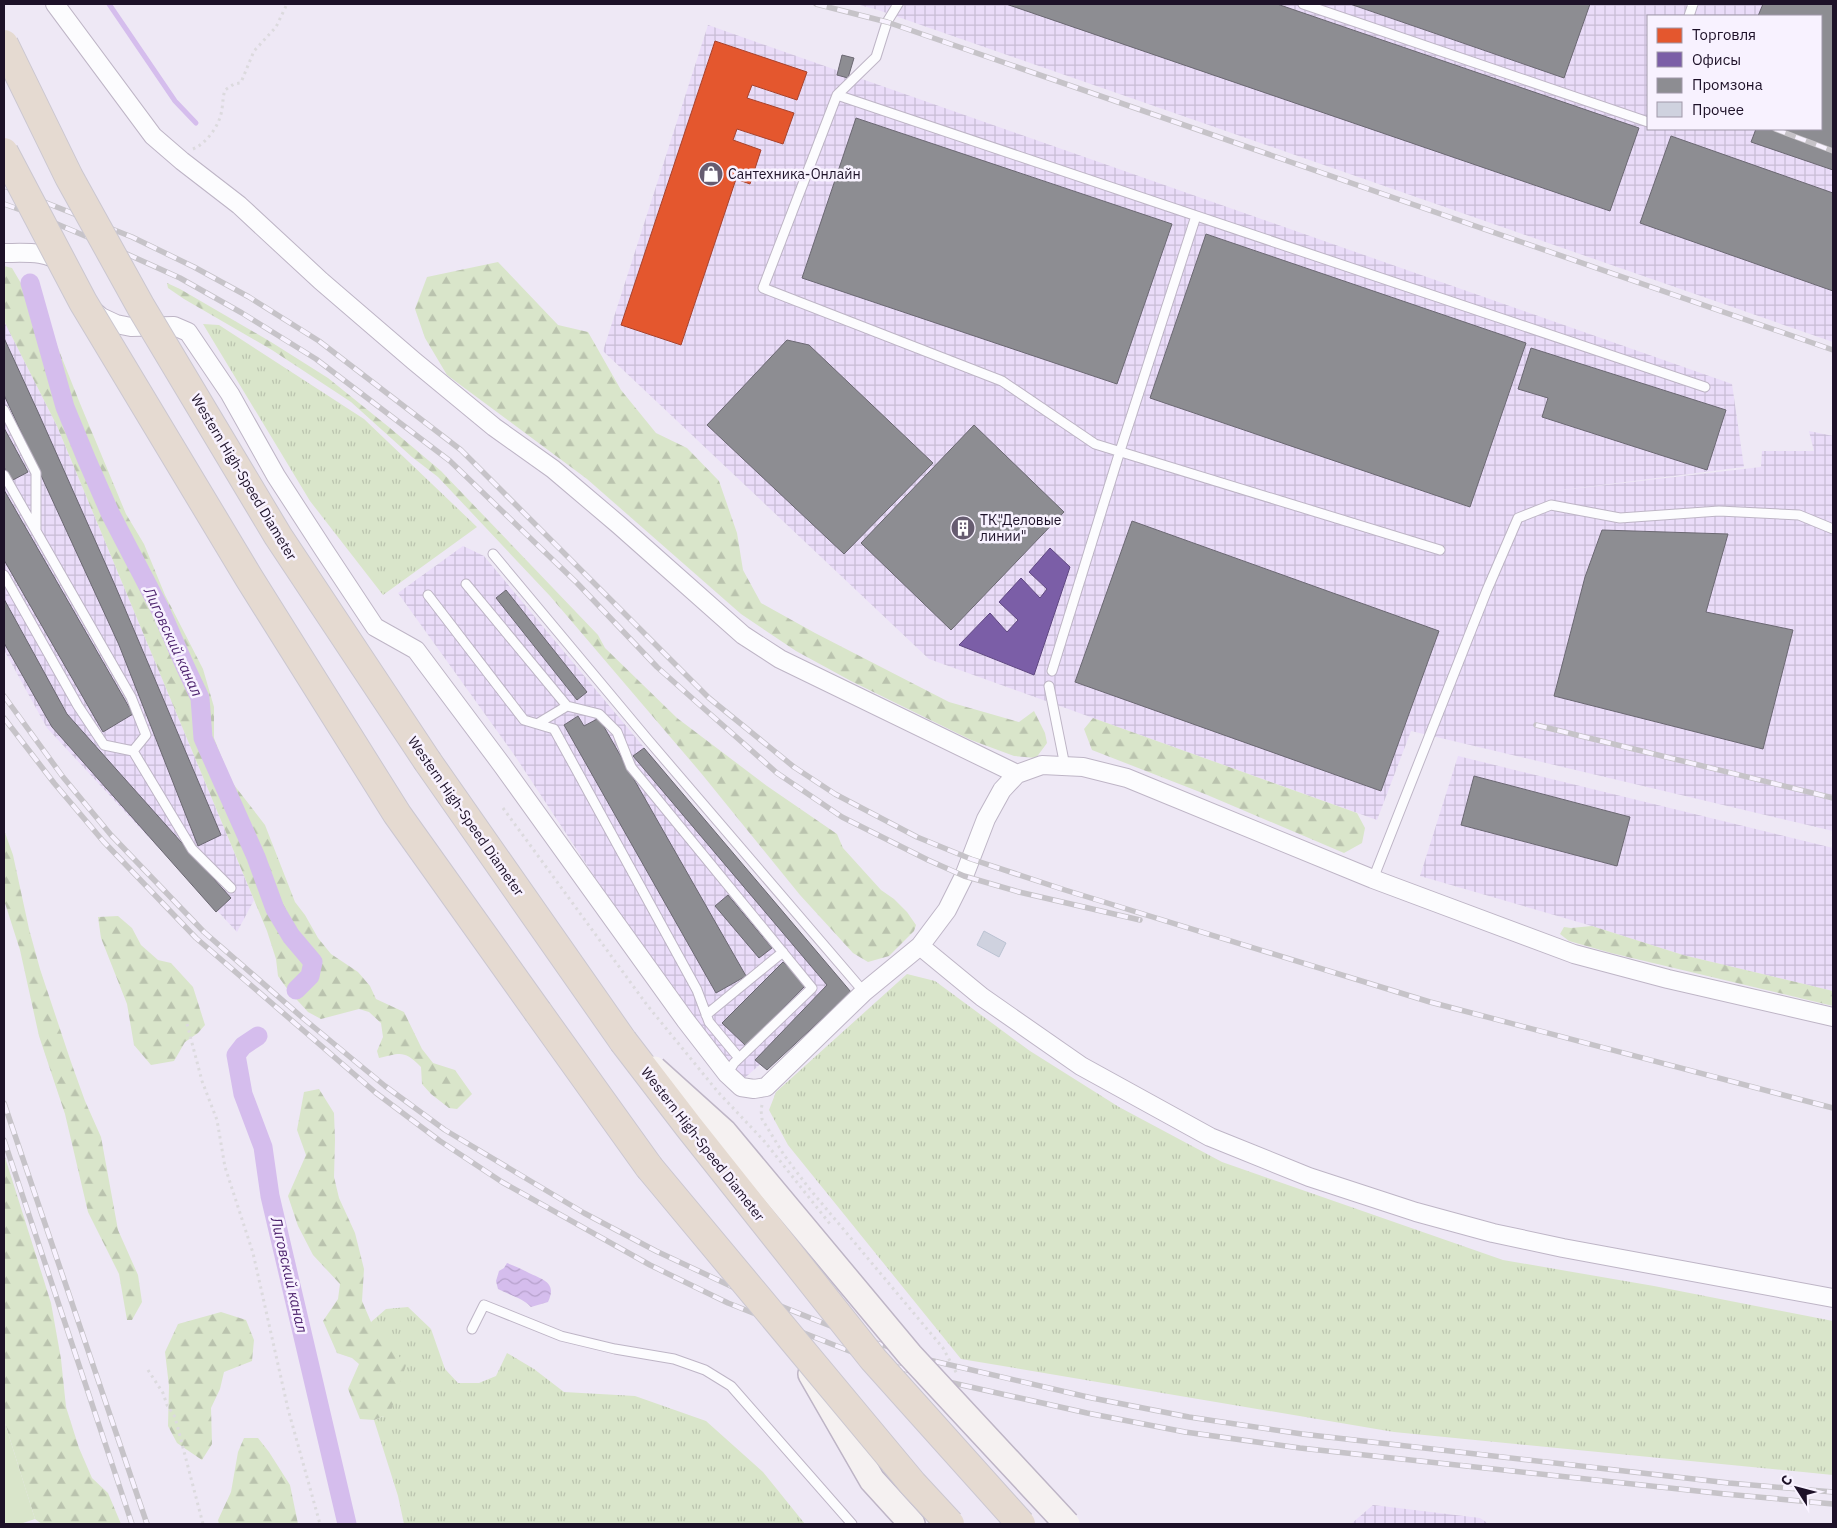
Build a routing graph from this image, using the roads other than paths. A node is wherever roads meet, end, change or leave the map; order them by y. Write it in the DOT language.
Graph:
graph roads {
  1 [pos="55,4"];
  2 [pos="898,4"];
  3 [pos="1304,4"];
  4 [pos="4,44"];
  5 [pos="837,95"];
  6 [pos="1647,122"];
  7 [pos="4,152"];
  8 [pos="1196,216"];
  9 [pos="4,253"];
  10 [pos="1705,387"];
  11 [pos="4,410"];
  12 [pos="1120,452"];
  13 [pos="4,476"];
  14 [pos="1833,529"];
  15 [pos="36,532"];
  16 [pos="1440,550"];
  17 [pos="493,554"];
  18 [pos="4,575"];
  19 [pos="466,584"];
  20 [pos="428,595"];
  21 [pos="1052,671"];
  22 [pos="1049,686"];
  23 [pos="567,706"];
  24 [pos="537,724"];
  25 [pos="133,751"];
  26 [pos="1065,766"];
  27 [pos="1017,774"];
  28 [pos="1374,879"];
  29 [pos="232,888"];
  30 [pos="920,946"];
  31 [pos="783,952"];
  32 [pos="864,992"];
  33 [pos="706,1015"];
  34 [pos="1833,1017"];
  35 [pos="623,1041"];
  36 [pos="739,1058"];
  37 [pos="727,1074"];
  38 [pos="1833,1298"];
  39 [pos="472,1329"];
  40 [pos="790,1337"];
  41 [pos="852,1524"];
  42 [pos="912,1524"];
  43 [pos="950,1524"];
  44 [pos="1021,1524"];
  45 [pos="1067,1524"];
  1 -- 27 [label="street"];
  2 -- 5 [label="lane"];
  3 -- 6 [label="lane"];
  4 -- 35 [label="highway, Western High-Speed Diameter, bridge"];
  5 -- 8 [label="lane"];
  5 -- 12 [label="lane"];
  7 -- 40 [label="highway, bridge"];
  8 -- 10 [label="lane"];
  8 -- 12 [label="lane"];
  9 -- 37 [label="street"];
  11 -- 15 [label="lane"];
  12 -- 16 [label="lane"];
  12 -- 21 [label="lane"];
  13 -- 15 [label="lane"];
  14 -- 28 [label="lane"];
  15 -- 25 [label="lane"];
  17 -- 32 [label="lane"];
  18 -- 25 [label="lane"];
  19 -- 23 [label="lane"];
  20 -- 24 [label="lane"];
  22 -- 26 [label="lane"];
  23 -- 24 [label="lane"];
  23 -- 31 [label="lane"];
  24 -- 33 [label="lane"];
  25 -- 29 [label="lane"];
  26 -- 27 [label="street"];
  26 -- 28 [label="street"];
  27 -- 30 [label="street"];
  28 -- 34 [label="street"];
  30 -- 32 [label="street"];
  30 -- 38 [label="street"];
  31 -- 33 [label="lane"];
  31 -- 36 [label="lane"];
  32 -- 37 [label="street"];
  33 -- 36 [label="lane"];
  35 -- 44 [label="highway, Western High-Speed Diameter, bridge"];
  35 -- 45 [label="main road, bridge"];
  36 -- 37 [label="lane"];
  39 -- 41 [label="lane"];
  40 -- 42 [label="main road, bridge"];
  40 -- 43 [label="highway, bridge"];
}
